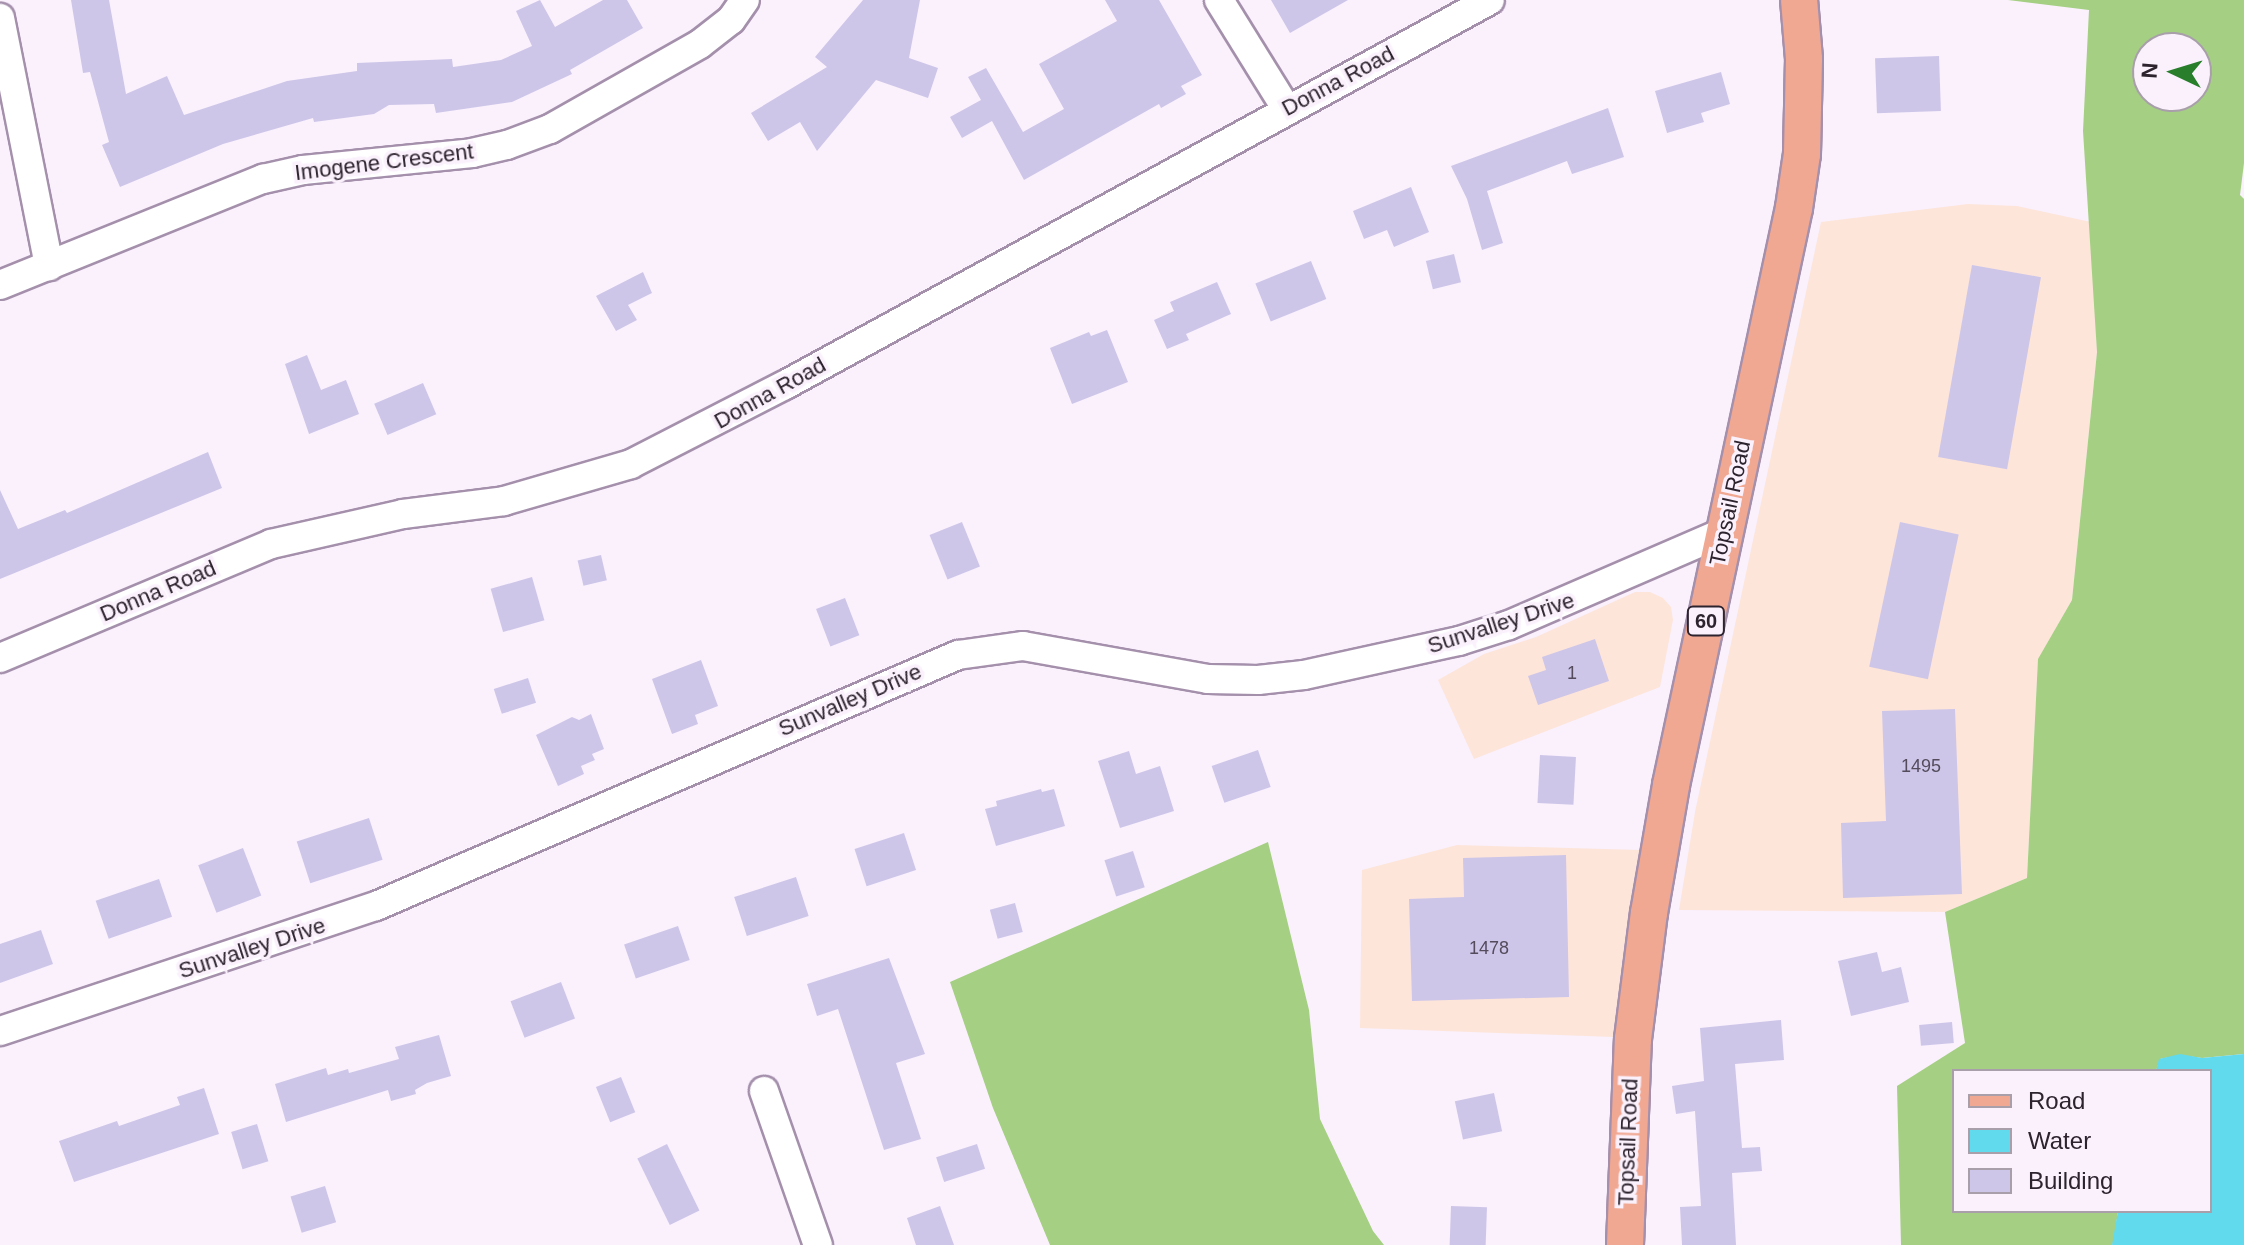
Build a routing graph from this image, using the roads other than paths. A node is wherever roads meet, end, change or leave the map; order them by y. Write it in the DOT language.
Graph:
graph roads {
  1 [pos="745,0"];
  2 [pos="1219,0"];
  3 [pos="1490,0"];
  4 [pos="1799,0"];
  5 [pos="0,18"];
  6 [pos="1286,108"];
  7 [pos="49,266"];
  8 [pos="0,285"];
  9 [pos="1724,532"];
  10 [pos="0,658"];
  11 [pos="0,1031"];
  12 [pos="764,1091"];
  13 [pos="818,1245"];
  14 [pos="1625,1245"];
  1 -- 7 [label="street, Imogene Crescent"];
  2 -- 6 [label="street"];
  3 -- 6 [label="street, Donna Road"];
  4 -- 9 [label="main road, Topsail Road / 60"];
  5 -- 7 [label="street"];
  6 -- 10 [label="street, Donna Road"];
  7 -- 8 [label="street, Imogene Crescent"];
  9 -- 11 [label="street, Sunvalley Drive"];
  9 -- 14 [label="main road, Topsail Road / 60"];
  12 -- 13 [label="street"];
}
